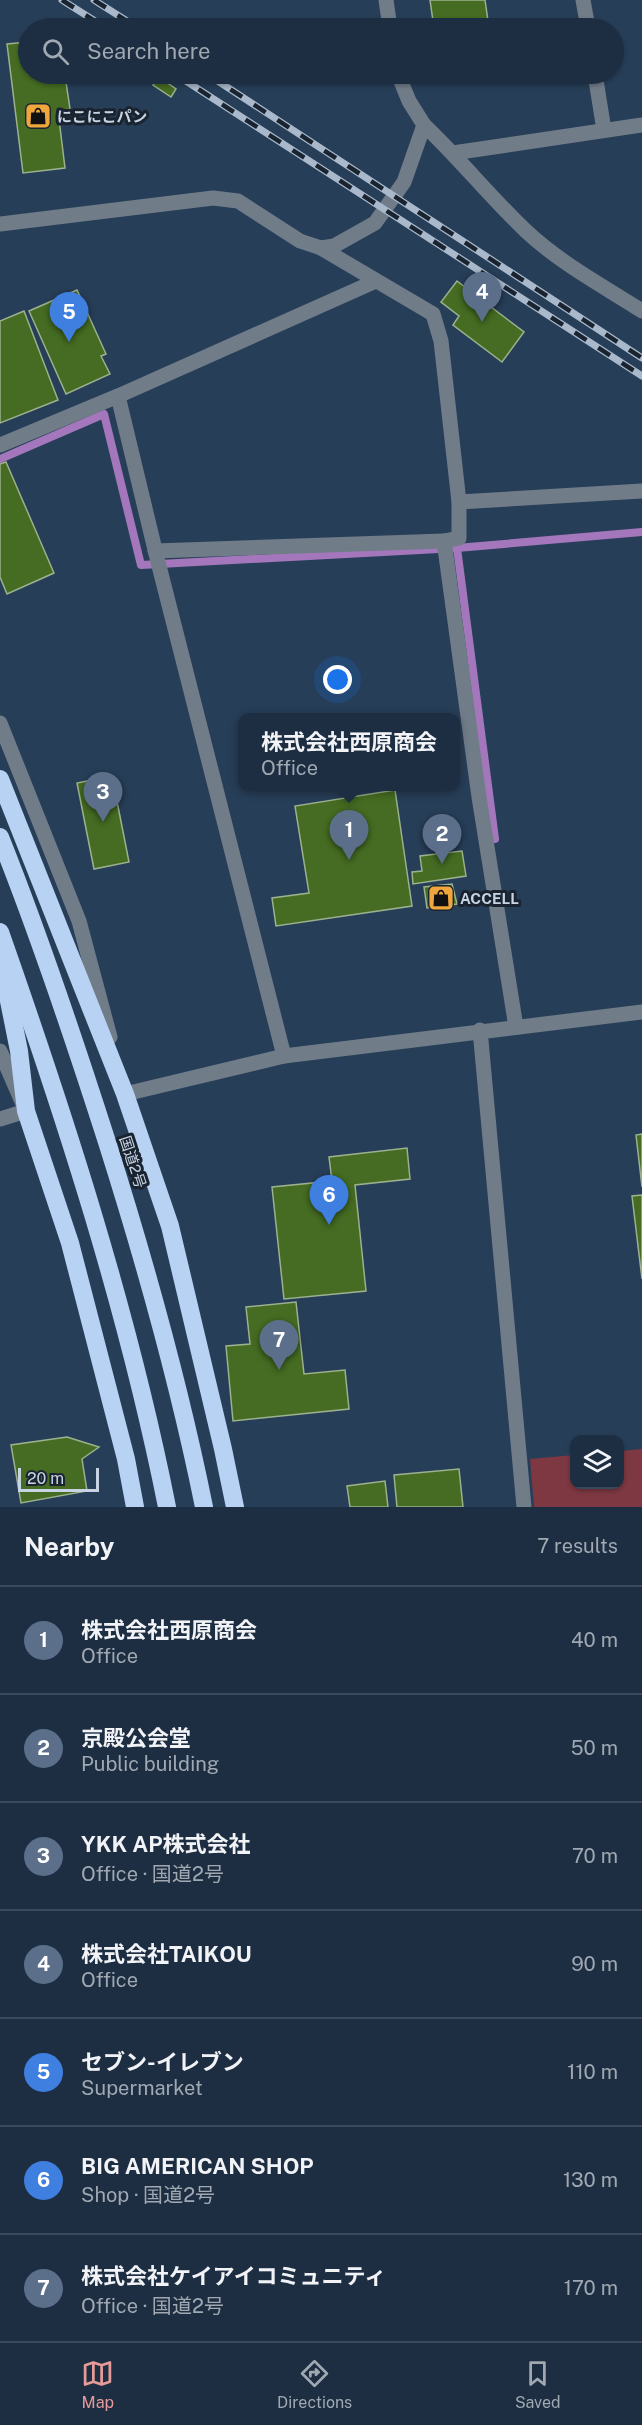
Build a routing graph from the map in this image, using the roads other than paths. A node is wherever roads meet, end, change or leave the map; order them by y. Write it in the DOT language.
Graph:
graph roads {
  1 [pos="386,0"];
  2 [pos="583,0"];
  3 [pos="389,18"];
  4 [pos="586,18"];
  5 [pos="402,84"];
  6 [pos="597,84"];
  7 [pos="424,125"];
  8 [pos="642,125"];
  9 [pos="604,130"];
  10 [pos="453,153"];
  11 [pos="0,224"];
  12 [pos="321,248"];
  13 [pos="376,281"];
  14 [pos="642,311"];
  15 [pos="118,396"];
  16 [pos="0,445"];
  17 [pos="642,491"];
  18 [pos="459,502"];
  19 [pos="445,547"];
  20 [pos="157,559"];
  21 [pos="0,723"];
  22 [pos="0,779"];
  23 [pos="0,837"];
  24 [pos="0,932"];
  25 [pos="0,955"];
  26 [pos="642,1012"];
  27 [pos="516,1027"];
  28 [pos="480,1030"];
  29 [pos="0,1051"];
  30 [pos="285,1056"];
  31 [pos="125,1094"];
  32 [pos="26,1112"];
  33 [pos="0,1119"];
  34 [pos="135,1507"];
  35 [pos="167,1507"];
  36 [pos="204,1507"];
  37 [pos="235,1507"];
  38 [pos="524,1507"];
  1 -- 3 [label="street"];
  2 -- 4 [label="street"];
  5 -- 7 [label="street"];
  6 -- 9 [label="street"];
  7 -- 10 [label="street"];
  7 -- 12 [label="street"];
  8 -- 9 [label="street"];
  9 -- 10 [label="street"];
  10 -- 14 [label="street"];
  11 -- 12 [label="street"];
  12 -- 13 [label="street"];
  13 -- 15 [label="street"];
  13 -- 18 [label="street"];
  15 -- 16 [label="street"];
  15 -- 20 [label="street"];
  17 -- 18 [label="street"];
  18 -- 19 [label="street"];
  19 -- 20 [label="street"];
  19 -- 27 [label="street"];
  20 -- 30 [label="street"];
  21 -- 31 [label="street"];
  22 -- 31 [label="highway"];
  23 -- 36 [label="highway, 国道2号"];
  24 -- 35 [label="highway"];
  25 -- 32 [label="highway"];
  26 -- 27 [label="street"];
  27 -- 28 [label="street"];
  28 -- 30 [label="street"];
  28 -- 38 [label="street"];
  29 -- 32 [label="street"];
  30 -- 31 [label="street"];
  31 -- 37 [label="highway"];
  32 -- 33 [label="street"];
  32 -- 34 [label="highway"];
}
